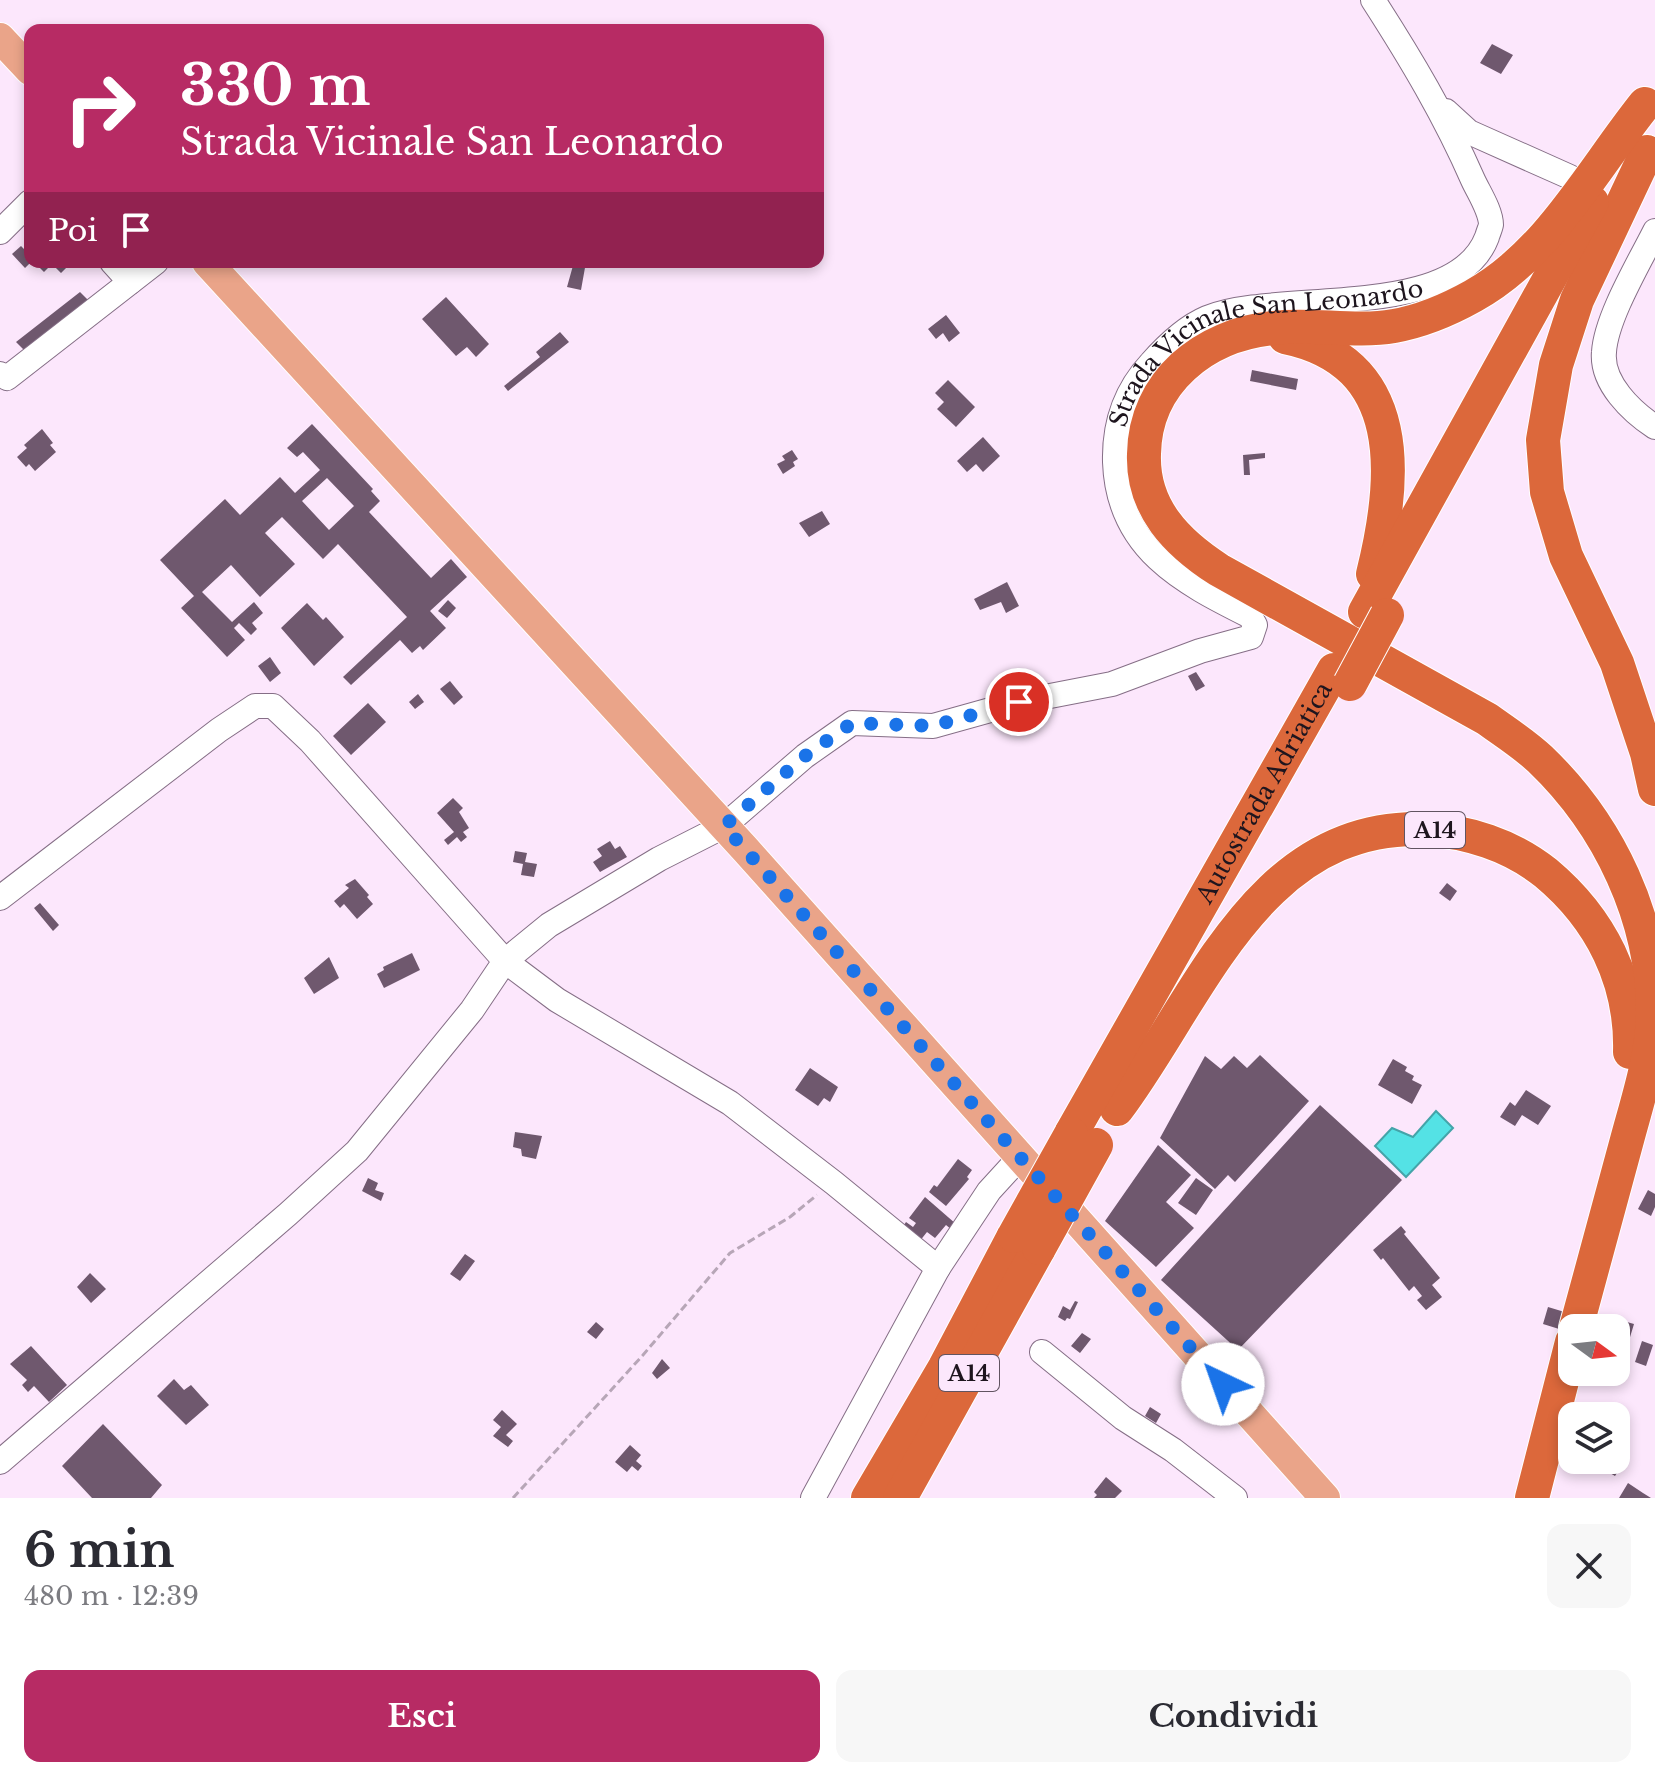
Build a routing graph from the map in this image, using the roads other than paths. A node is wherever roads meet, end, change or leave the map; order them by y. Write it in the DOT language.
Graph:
graph roads {
  1 [pos="1373,0"];
  2 [pos="0,38"];
  3 [pos="24,64"];
  4 [pos="1650,95"];
  5 [pos="1438,104"];
  6 [pos="1651,144"];
  7 [pos="1570,177"];
  8 [pos="24,208"];
  9 [pos="1655,231"];
  10 [pos="0,232"];
  11 [pos="117,268"];
  12 [pos="148,268"];
  13 [pos="212,268"];
  14 [pos="130,282"];
  15 [pos="1249,334"];
  16 [pos="2,381"];
  17 [pos="1655,427"];
  18 [pos="1376,614"];
  19 [pos="1342,677"];
  20 [pos="1655,789"];
  21 [pos="724,826"];
  22 [pos="0,898"];
  23 [pos="505,961"];
  24 [pos="1655,1066"];
  25 [pos="1117,1109"];
  26 [pos="1084,1139"];
  27 [pos="1021,1156"];
  28 [pos="1618,1173"];
  29 [pos="1026,1242"];
  30 [pos="938,1268"];
  31 [pos="1580,1314"];
  32 [pos="1042,1352"];
  33 [pos="1560,1386"];
  34 [pos="0,1462"];
  35 [pos="1530,1489"];
  36 [pos="813,1498"];
  37 [pos="868,1498"];
  38 [pos="900,1498"];
  39 [pos="1235,1498"];
  40 [pos="1325,1498"];
  1 -- 5 [label="street, Strada Vicinale San Leonardo"];
  2 -- 3 [label="main road"];
  4 -- 15 [label="highway"];
  4 -- 18 [label="highway, Autostrada Adriatica / A14"];
  5 -- 7 [label="street, Strada Vicinale San Leonardo"];
  5 -- 21 [label="street, Strada Vicinale San Leonardo"];
  6 -- 18 [label="highway, Autostrada Adriatica / A14"];
  6 -- 20 [label="highway"];
  8 -- 10 [label="street"];
  9 -- 17 [label="street"];
  11 -- 14 [label="street"];
  12 -- 14 [label="street"];
  13 -- 21 [label="main road"];
  14 -- 16 [label="street"];
  15 -- 18 [label="highway"];
  15 -- 28 [label="highway"];
  18 -- 19 [label="highway, Autostrada Adriatica / A14"];
  19 -- 25 [label="highway, Autostrada Adriatica / A14"];
  19 -- 26 [label="highway, Autostrada Adriatica / A14"];
  21 -- 23 [label="street"];
  21 -- 27 [label="main road"];
  22 -- 23 [label="street"];
  23 -- 30 [label="street"];
  23 -- 34 [label="street"];
  24 -- 28 [label="highway"];
  25 -- 26 [label="highway, Autostrada Adriatica / A14"];
  25 -- 28 [label="highway, A14"];
  26 -- 29 [label="highway, Autostrada Adriatica / A14, bridge"];
  27 -- 30 [label="street"];
  27 -- 40 [label="main road"];
  28 -- 31 [label="highway, A14"];
  29 -- 37 [label="highway, Autostrada Adriatica / A14"];
  29 -- 38 [label="highway, Autostrada Adriatica / A14"];
  30 -- 36 [label="street"];
  32 -- 39 [label="street"];
  33 -- 35 [label="highway"];
}
